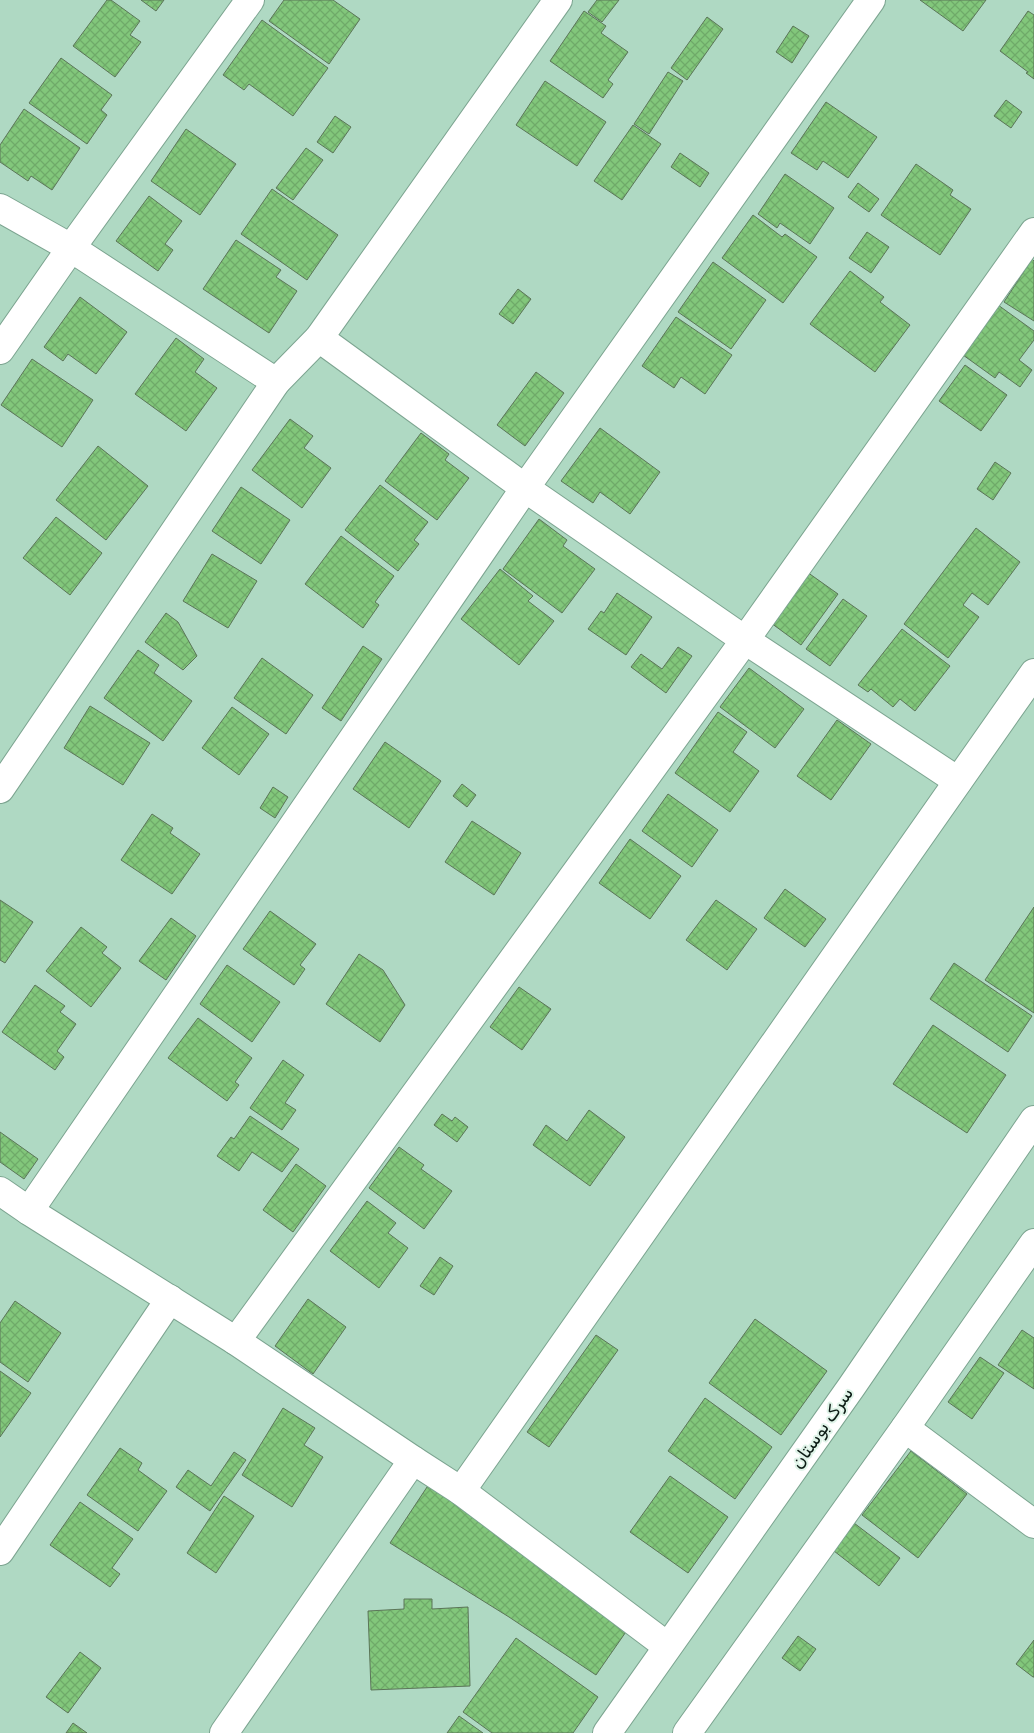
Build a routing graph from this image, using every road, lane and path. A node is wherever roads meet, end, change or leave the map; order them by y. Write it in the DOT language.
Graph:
graph roads {
  1 [pos="250,0"];
  2 [pos="558,0"];
  3 [pos="871,0"];
  4 [pos="0,208"];
  5 [pos="1034,232"];
  6 [pos="71,248"];
  7 [pos="319,338"];
  8 [pos="0,350"];
  9 [pos="276,382"];
  10 [pos="525,488"];
  11 [pos="745,640"];
  12 [pos="1034,673"];
  13 [pos="958,781"];
  14 [pos="0,789"];
  15 [pos="1034,1120"];
  16 [pos="0,1191"];
  17 [pos="29,1211"];
  18 [pos="1034,1243"];
  19 [pos="170,1299"];
  20 [pos="236,1341"];
  21 [pos="905,1428"];
  22 [pos="413,1460"];
  23 [pos="461,1490"];
  24 [pos="1034,1524"];
  25 [pos="0,1551"];
  26 [pos="668,1646"];
  27 [pos="224,1733"];
  28 [pos="607,1733"];
  29 [pos="687,1733"];
  1 -- 6 [label="street"];
  2 -- 7 [label="street"];
  3 -- 10 [label="street"];
  4 -- 6 [label="street"];
  5 -- 11 [label="street"];
  6 -- 8 [label="street"];
  6 -- 9 [label="street"];
  7 -- 9 [label="street"];
  7 -- 10 [label="street"];
  9 -- 14 [label="street"];
  10 -- 11 [label="street"];
  10 -- 17 [label="street"];
  11 -- 13 [label="street"];
  11 -- 20 [label="street"];
  12 -- 13 [label="street"];
  13 -- 23 [label="street"];
  15 -- 26 [label="street, سرک بوستان"];
  16 -- 17 [label="street"];
  17 -- 19 [label="street"];
  18 -- 21 [label="street"];
  19 -- 20 [label="street"];
  19 -- 25 [label="street"];
  20 -- 22 [label="street"];
  21 -- 24 [label="street"];
  21 -- 29 [label="street"];
  22 -- 23 [label="street"];
  22 -- 27 [label="street"];
  23 -- 26 [label="street"];
  26 -- 28 [label="street, سرک بوستان"];
}
